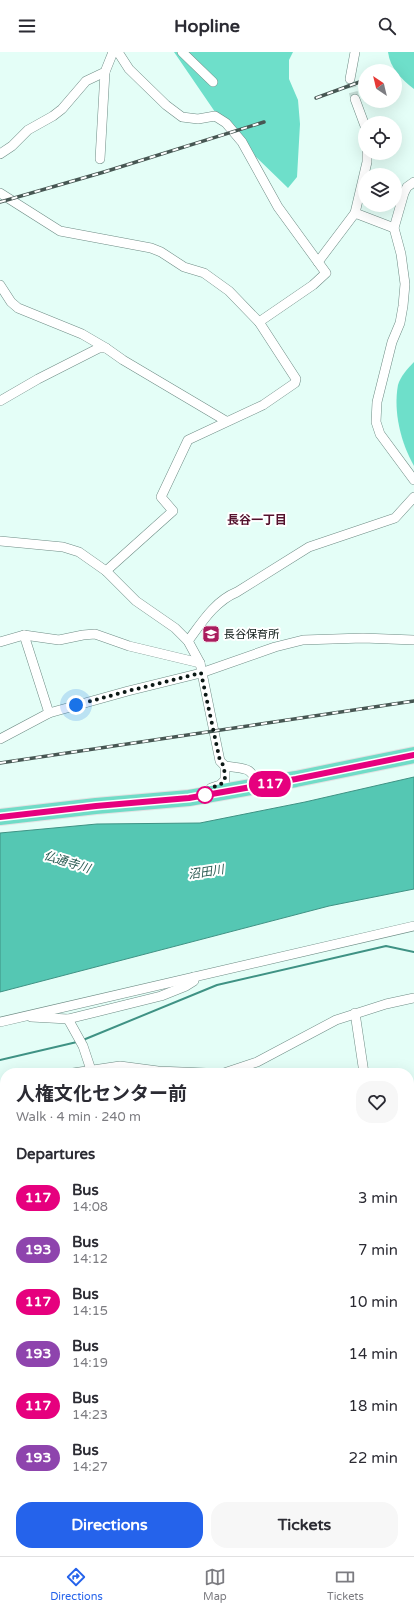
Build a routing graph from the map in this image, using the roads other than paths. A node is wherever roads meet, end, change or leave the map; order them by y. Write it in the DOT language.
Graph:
graph roads {
  1 [pos="113,52"];
  2 [pos="118,52"];
  3 [pos="182,52"];
  4 [pos="355,52"];
  5 [pos="105,72"];
  6 [pos="350,80"];
  7 [pos="213,82"];
  8 [pos="355,99"];
  9 [pos="361,116"];
  10 [pos="0,154"];
  11 [pos="100,158"];
  12 [pos="366,160"];
  13 [pos="414,182"];
  14 [pos="0,193"];
  15 [pos="356,213"];
  16 [pos="394,228"];
  17 [pos="318,262"];
  18 [pos="0,285"];
  19 [pos="259,322"];
  20 [pos="106,348"];
  21 [pos="0,401"];
  22 [pos="226,421"];
  23 [pos="414,480"];
  24 [pos="414,497"];
  25 [pos="0,541"];
  26 [pos="106,571"];
  27 [pos="24,635"];
  28 [pos="414,640"];
  29 [pos="188,641"];
  30 [pos="0,642"];
  31 [pos="200,664"];
  32 [pos="201,673"];
  33 [pos="49,713"];
  34 [pos="0,739"];
  35 [pos="414,755"];
  36 [pos="224,766"];
  37 [pos="257,786"];
  38 [pos="163,800"];
  39 [pos="0,817"];
  40 [pos="414,926"];
  41 [pos="194,977"];
  42 [pos="414,998"];
  43 [pos="355,1013"];
  44 [pos="29,1015"];
  45 [pos="68,1019"];
  46 [pos="0,1022"];
  47 [pos="90,1068"];
  48 [pos="106,1068"];
  49 [pos="135,1068"];
  50 [pos="239,1068"];
  51 [pos="363,1068"];
  1 -- 5 [label="street"];
  2 -- 17 [label="street"];
  3 -- 7 [label="street"];
  4 -- 6 [label="street"];
  5 -- 10 [label="street"];
  5 -- 11 [label="street"];
  8 -- 9 [label="street"];
  12 -- 15 [label="street"];
  13 -- 16 [label="street"];
  14 -- 19 [label="street"];
  15 -- 16 [label="street"];
  15 -- 17 [label="street"];
  16 -- 23 [label="street"];
  17 -- 19 [label="street"];
  18 -- 20 [label="street"];
  19 -- 22 [label="street"];
  20 -- 21 [label="street"];
  20 -- 22 [label="street"];
  22 -- 26 [label="street"];
  24 -- 29 [label="street"];
  25 -- 26 [label="street"];
  26 -- 29 [label="street"];
  27 -- 30 [label="street"];
  27 -- 31 [label="street"];
  27 -- 33 [label="street"];
  28 -- 32 [label="street"];
  29 -- 31 [label="street"];
  31 -- 32 [label="street"];
  32 -- 33 [label="street"];
  32 -- 36 [label="street"];
  33 -- 34 [label="street"];
  35 -- 37 [label="highway"];
  36 -- 37 [label="street"];
  36 -- 38 [label="street"];
  37 -- 38 [label="highway"];
  38 -- 39 [label="highway"];
  40 -- 41 [label="street"];
  41 -- 44 [label="street"];
  41 -- 45 [label="street"];
  42 -- 43 [label="street"];
  43 -- 50 [label="street"];
  43 -- 51 [label="street"];
  44 -- 45 [label="street"];
  44 -- 46 [label="street"];
  45 -- 47 [label="street"];
  48 -- 49 [label="street"];
}
